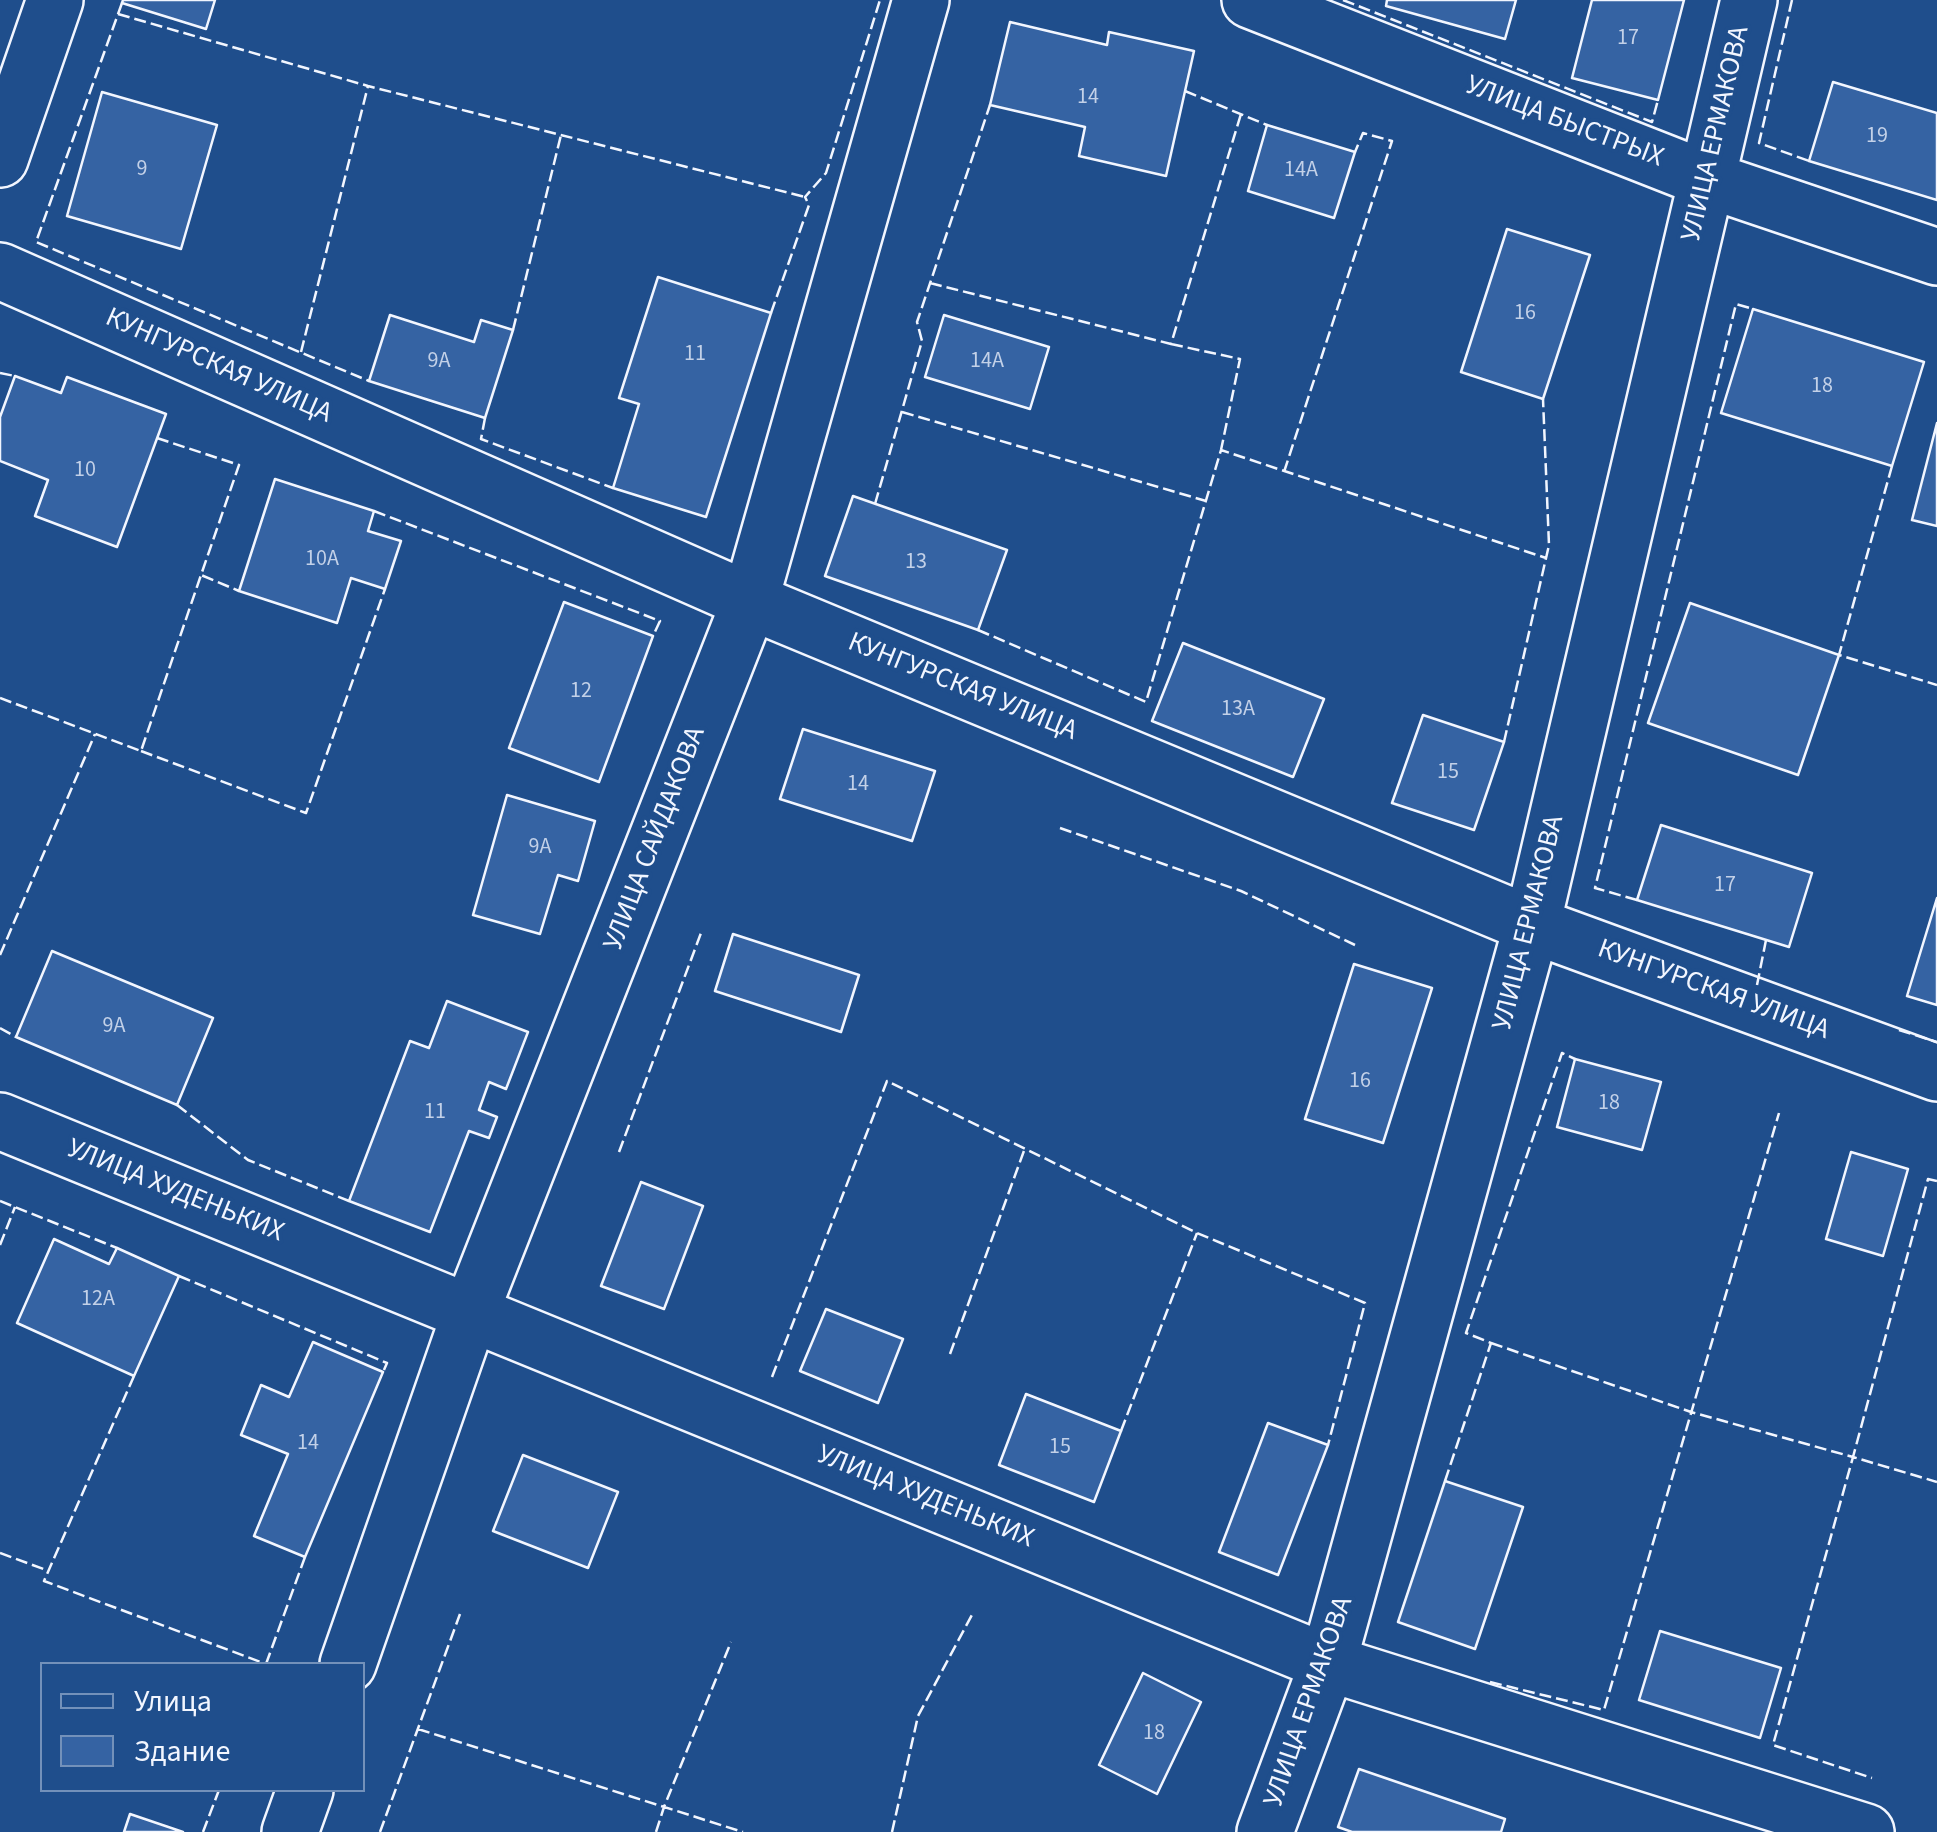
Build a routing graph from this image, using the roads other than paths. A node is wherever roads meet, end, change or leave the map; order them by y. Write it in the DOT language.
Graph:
graph roads {
  1 [pos="55,0"];
  2 [pos="921,0"];
  3 [pos="1250,0"];
  4 [pos="1749,0"];
  5 [pos="0,160"];
  6 [pos="1706,179"];
  7 [pos="1937,257"];
  8 [pos="0,270"];
  9 [pos="750,601"];
  10 [pos="1532,925"];
  11 [pos="1937,1073"];
  12 [pos="0,1120"];
  13 [pos="472,1312"];
  14 [pos="349,1662"];
  15 [pos="1328,1662"];
  16 [pos="304,1792"];
  17 [pos="290,1832"];
  18 [pos="1265,1832"];
  19 [pos="1866,1832"];
  1 -- 5 [label="street"];
  2 -- 9 [label="street, УЛИЦА САЙДАКОВА"];
  3 -- 6 [label="street, УЛИЦА БЫСТРЫХ"];
  4 -- 6 [label="street, УЛИЦА ЕРМАКОВА"];
  6 -- 7 [label="street, УЛИЦА БЫСТРЫХ"];
  6 -- 10 [label="street, УЛИЦА ЕРМАКОВА"];
  8 -- 9 [label="street, КУНГУРСКАЯ УЛИЦА"];
  9 -- 10 [label="street, КУНГУРСКАЯ УЛИЦА"];
  9 -- 13 [label="street, УЛИЦА САЙДАКОВА"];
  10 -- 11 [label="street, КУНГУРСКАЯ УЛИЦА"];
  10 -- 15 [label="street, УЛИЦА ЕРМАКОВА"];
  12 -- 13 [label="street, УЛИЦА ХУДЕНЬКИХ"];
  13 -- 14 [label="street, УЛИЦА САЙДАКОВА"];
  13 -- 15 [label="street, УЛИЦА ХУДЕНЬКИХ"];
  15 -- 18 [label="street, УЛИЦА ЕРМАКОВА"];
  15 -- 19 [label="street, УЛИЦА ХУДЕНЬКИХ"];
  16 -- 17 [label="street"];
}
